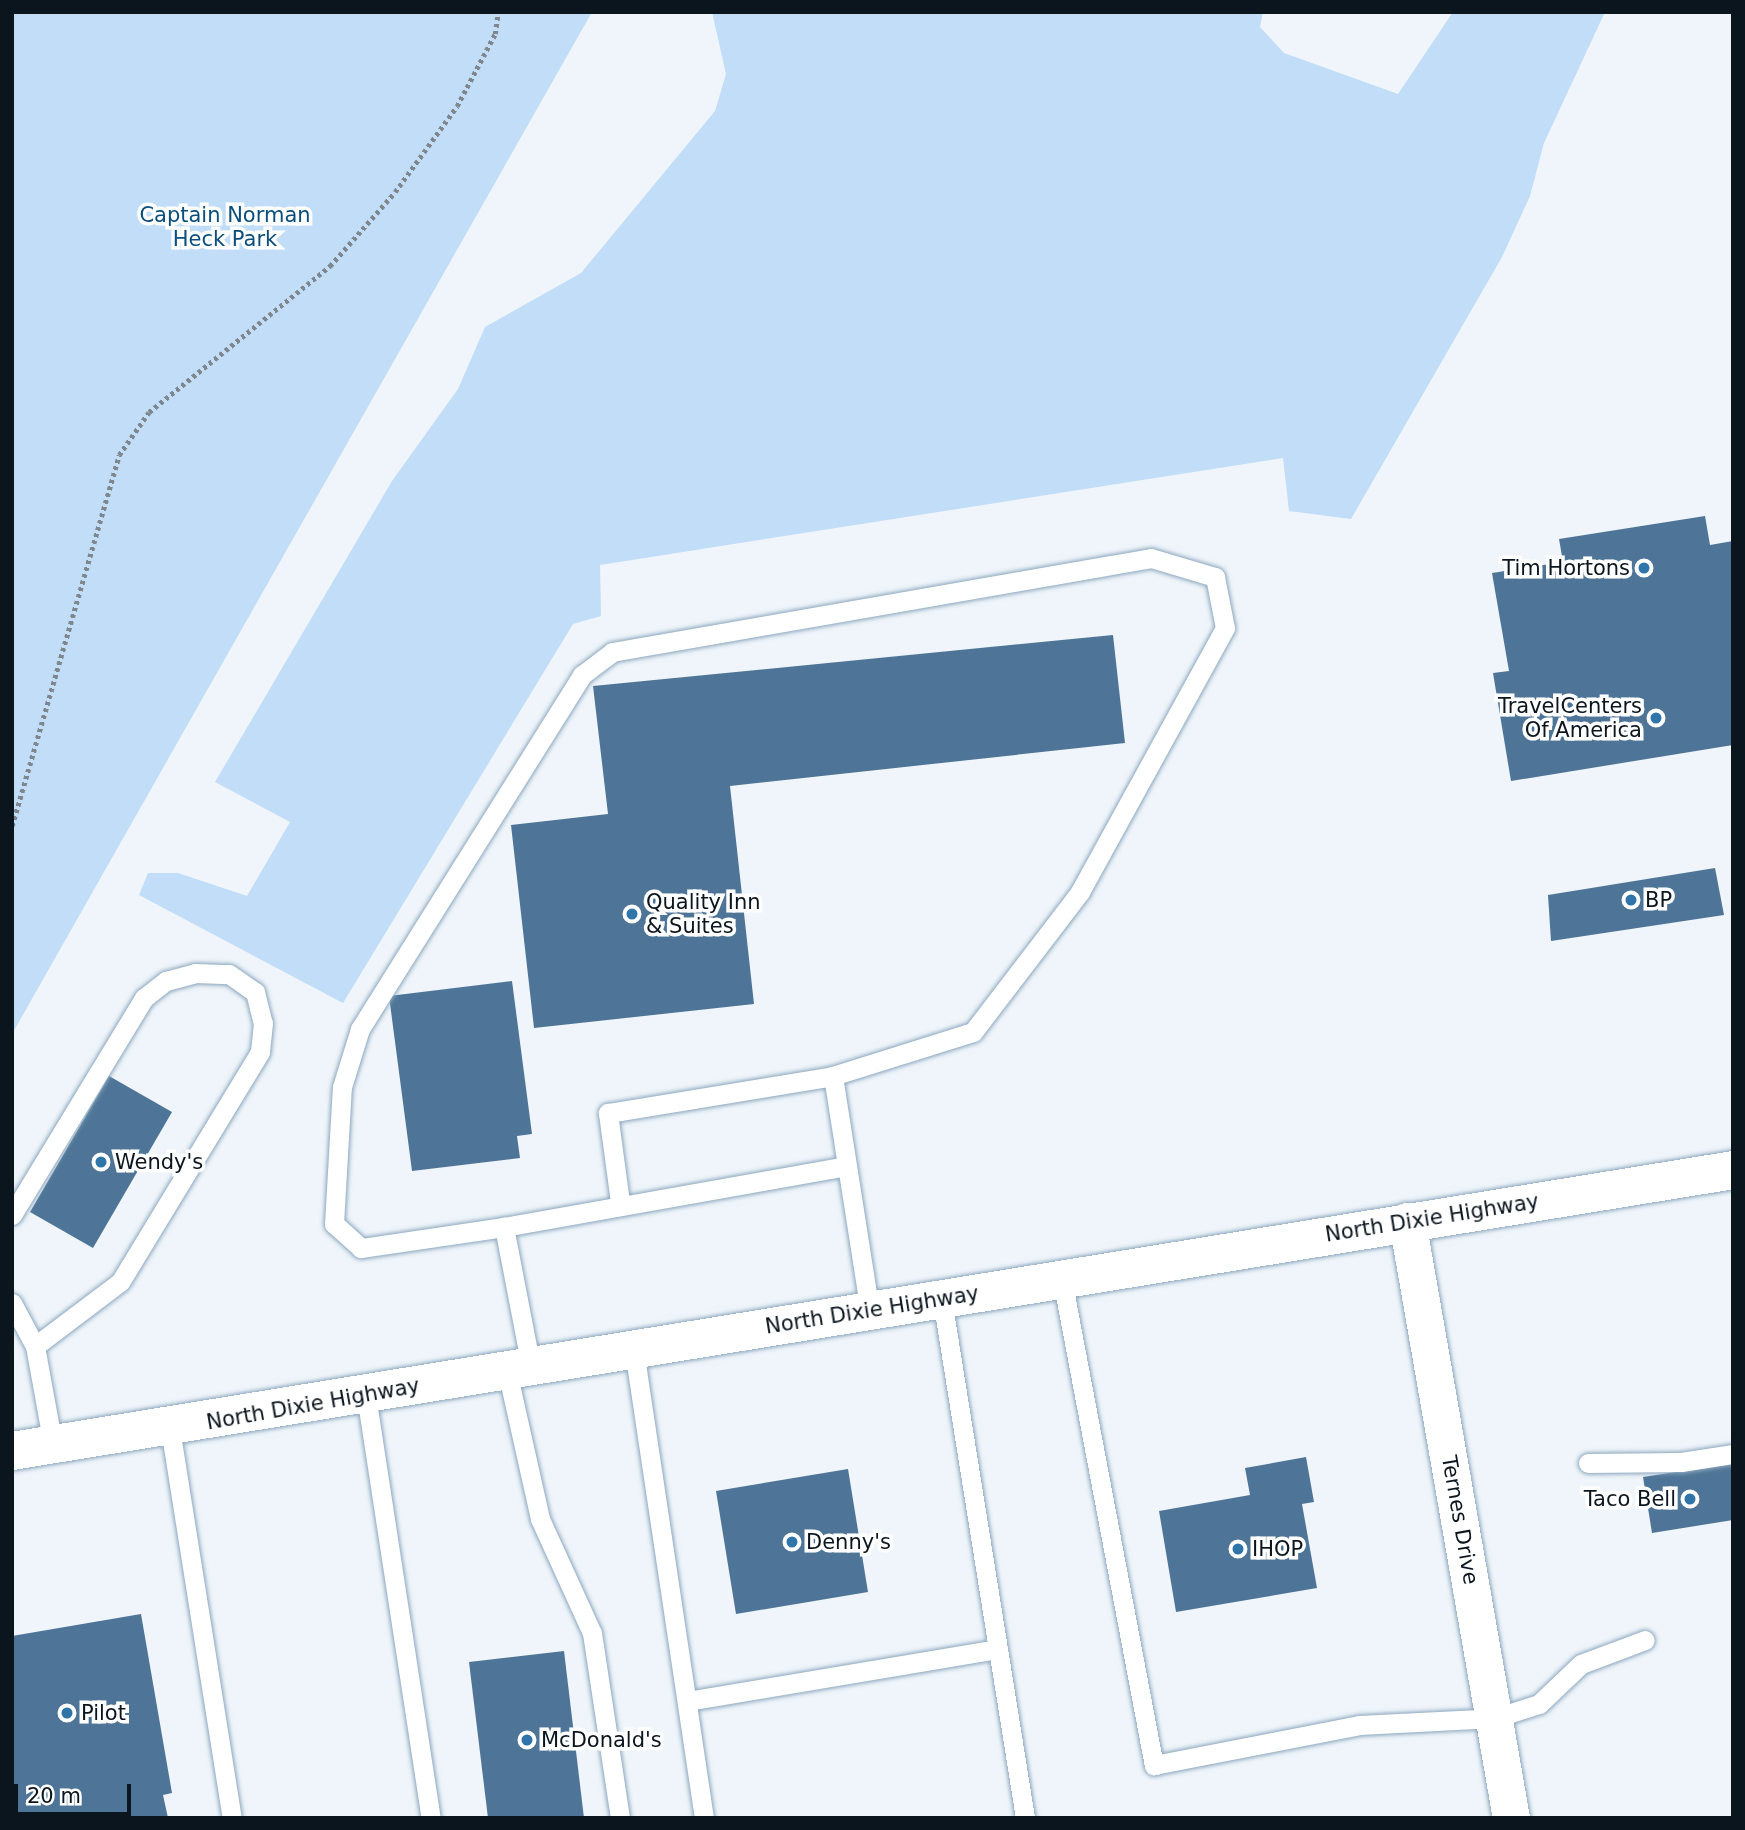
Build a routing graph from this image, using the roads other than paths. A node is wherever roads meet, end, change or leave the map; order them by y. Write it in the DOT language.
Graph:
graph roads {
  1 [pos="833,1076"];
  2 [pos="847,1166"];
  3 [pos="1733,1170"];
  4 [pos="620,1202"];
  5 [pos="12,1215"];
  6 [pos="1407,1222"];
  7 [pos="504,1227"];
  8 [pos="1062,1279"];
  9 [pos="942,1298"];
  10 [pos="12,1303"];
  11 [pos="870,1311"];
  12 [pos="35,1346"];
  13 [pos="634,1350"];
  14 [pos="519,1369"];
  15 [pos="366,1395"];
  16 [pos="170,1428"];
  17 [pos="53,1445"];
  18 [pos="12,1451"];
  19 [pos="1733,1454"];
  20 [pos="1588,1462"];
  21 [pos="1645,1640"];
  22 [pos="998,1649"];
  23 [pos="687,1701"];
  24 [pos="1494,1718"];
  25 [pos="232,1818"];
  26 [pos="431,1818"];
  27 [pos="620,1818"];
  28 [pos="704,1818"];
  29 [pos="1025,1818"];
  30 [pos="1511,1818"];
  1 -- 2 [label="lane"];
  1 -- 4 [label="lane"];
  1 -- 7 [label="lane"];
  2 -- 4 [label="lane"];
  2 -- 11 [label="lane"];
  3 -- 6 [label="main road, North Dixie Highway"];
  4 -- 7 [label="lane"];
  5 -- 12 [label="lane"];
  6 -- 8 [label="main road, North Dixie Highway"];
  6 -- 24 [label="street, Ternes Drive"];
  7 -- 14 [label="lane"];
  8 -- 9 [label="main road, North Dixie Highway"];
  8 -- 24 [label="lane"];
  9 -- 11 [label="main road, North Dixie Highway"];
  9 -- 22 [label="lane"];
  10 -- 12 [label="lane"];
  11 -- 13 [label="main road, North Dixie Highway"];
  12 -- 17 [label="lane"];
  13 -- 14 [label="main road, North Dixie Highway"];
  13 -- 23 [label="lane"];
  14 -- 15 [label="main road, North Dixie Highway"];
  14 -- 27 [label="lane"];
  15 -- 16 [label="main road, North Dixie Highway"];
  15 -- 26 [label="lane"];
  16 -- 17 [label="main road, North Dixie Highway"];
  16 -- 25 [label="lane"];
  17 -- 18 [label="main road, North Dixie Highway"];
  19 -- 20 [label="lane"];
  21 -- 24 [label="lane"];
  22 -- 23 [label="lane"];
  22 -- 29 [label="lane"];
  23 -- 28 [label="lane"];
  24 -- 30 [label="street, Ternes Drive"];
}
